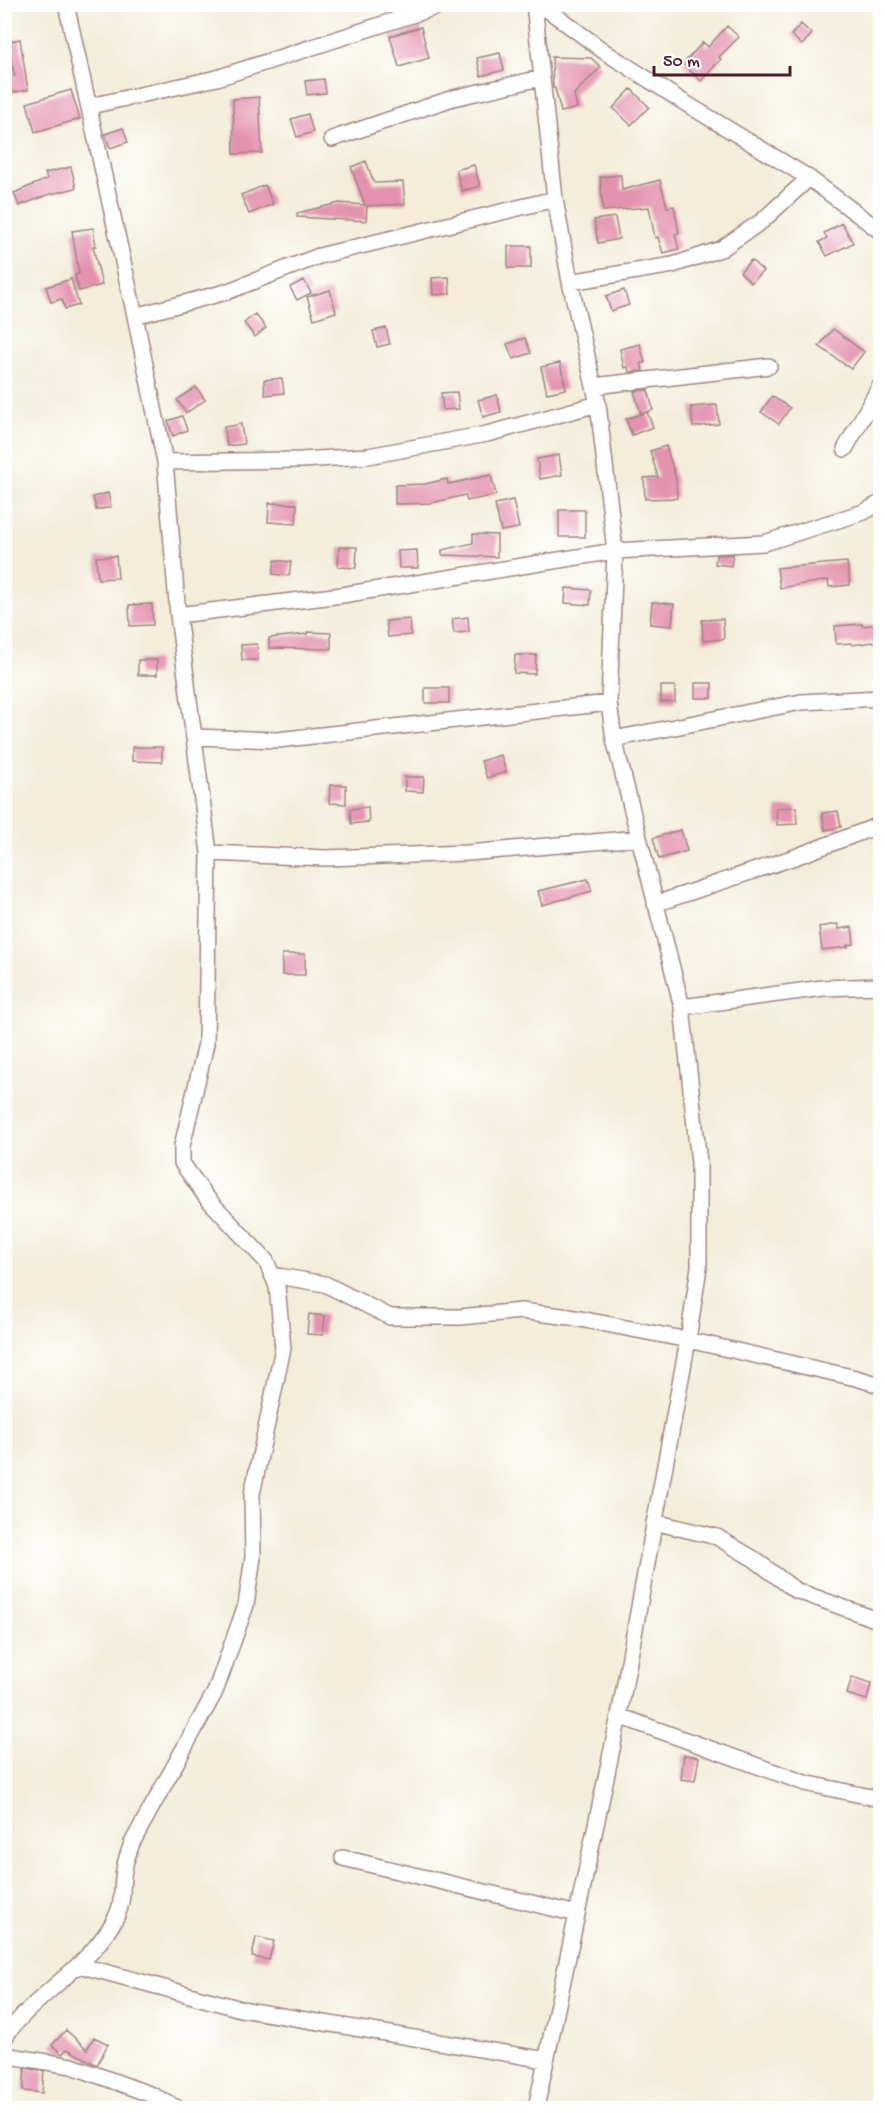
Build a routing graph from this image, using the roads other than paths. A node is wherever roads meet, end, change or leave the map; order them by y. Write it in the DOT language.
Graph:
graph roads {
  1 [pos="66,4"];
  2 [pos="446,4"];
  3 [pos="534,4"];
  4 [pos="540,4"];
  5 [pos="541,78"];
  6 [pos="90,106"];
  7 [pos="332,139"];
  8 [pos="809,178"];
  9 [pos="555,199"];
  10 [pos="880,231"];
  11 [pos="570,282"];
  12 [pos="135,316"];
  13 [pos="769,366"];
  14 [pos="594,386"];
  15 [pos="880,386"];
  16 [pos="598,404"];
  17 [pos="845,449"];
  18 [pos="165,462"];
  19 [pos="880,503"];
  20 [pos="615,551"];
  21 [pos="178,615"];
  22 [pos="880,698"];
  23 [pos="609,703"];
  24 [pos="195,737"];
  25 [pos="614,739"];
  26 [pos="880,825"];
  27 [pos="639,838"];
  28 [pos="209,854"];
  29 [pos="655,904"];
  30 [pos="880,986"];
  31 [pos="682,1007"];
  32 [pos="272,1275"];
  33 [pos="688,1340"];
  34 [pos="880,1385"];
  35 [pos="654,1522"];
  36 [pos="880,1621"];
  37 [pos="619,1716"];
  38 [pos="880,1799"];
  39 [pos="343,1858"];
  40 [pos="577,1914"];
  41 [pos="79,1965"];
  42 [pos="4,2038"];
  43 [pos="4,2055"];
  44 [pos="546,2060"];
  45 [pos="177,2109"];
  46 [pos="536,2109"];
  1 -- 6 [label="street"];
  2 -- 6 [label="street"];
  3 -- 5 [label="street"];
  4 -- 8 [label="street"];
  5 -- 7 [label="street"];
  5 -- 9 [label="street"];
  6 -- 12 [label="street"];
  8 -- 10 [label="street"];
  8 -- 11 [label="street"];
  9 -- 11 [label="street"];
  9 -- 12 [label="street"];
  11 -- 14 [label="street"];
  12 -- 18 [label="street"];
  13 -- 14 [label="street"];
  14 -- 16 [label="street"];
  15 -- 17 [label="street"];
  16 -- 18 [label="street"];
  16 -- 20 [label="street"];
  18 -- 21 [label="street"];
  19 -- 20 [label="street"];
  20 -- 21 [label="street"];
  20 -- 23 [label="street"];
  21 -- 24 [label="street"];
  22 -- 25 [label="street"];
  23 -- 24 [label="street"];
  23 -- 25 [label="street"];
  24 -- 28 [label="street"];
  25 -- 27 [label="street"];
  26 -- 29 [label="street"];
  27 -- 28 [label="street"];
  27 -- 29 [label="street"];
  28 -- 32 [label="street"];
  29 -- 31 [label="street"];
  30 -- 31 [label="street"];
  31 -- 33 [label="street"];
  32 -- 33 [label="street"];
  32 -- 41 [label="street"];
  33 -- 34 [label="street"];
  33 -- 35 [label="street"];
  35 -- 36 [label="street"];
  35 -- 37 [label="street"];
  37 -- 38 [label="street"];
  37 -- 40 [label="street"];
  39 -- 40 [label="street"];
  40 -- 44 [label="street"];
  41 -- 42 [label="street"];
  41 -- 44 [label="street"];
  43 -- 45 [label="street"];
  44 -- 46 [label="street"];
}
